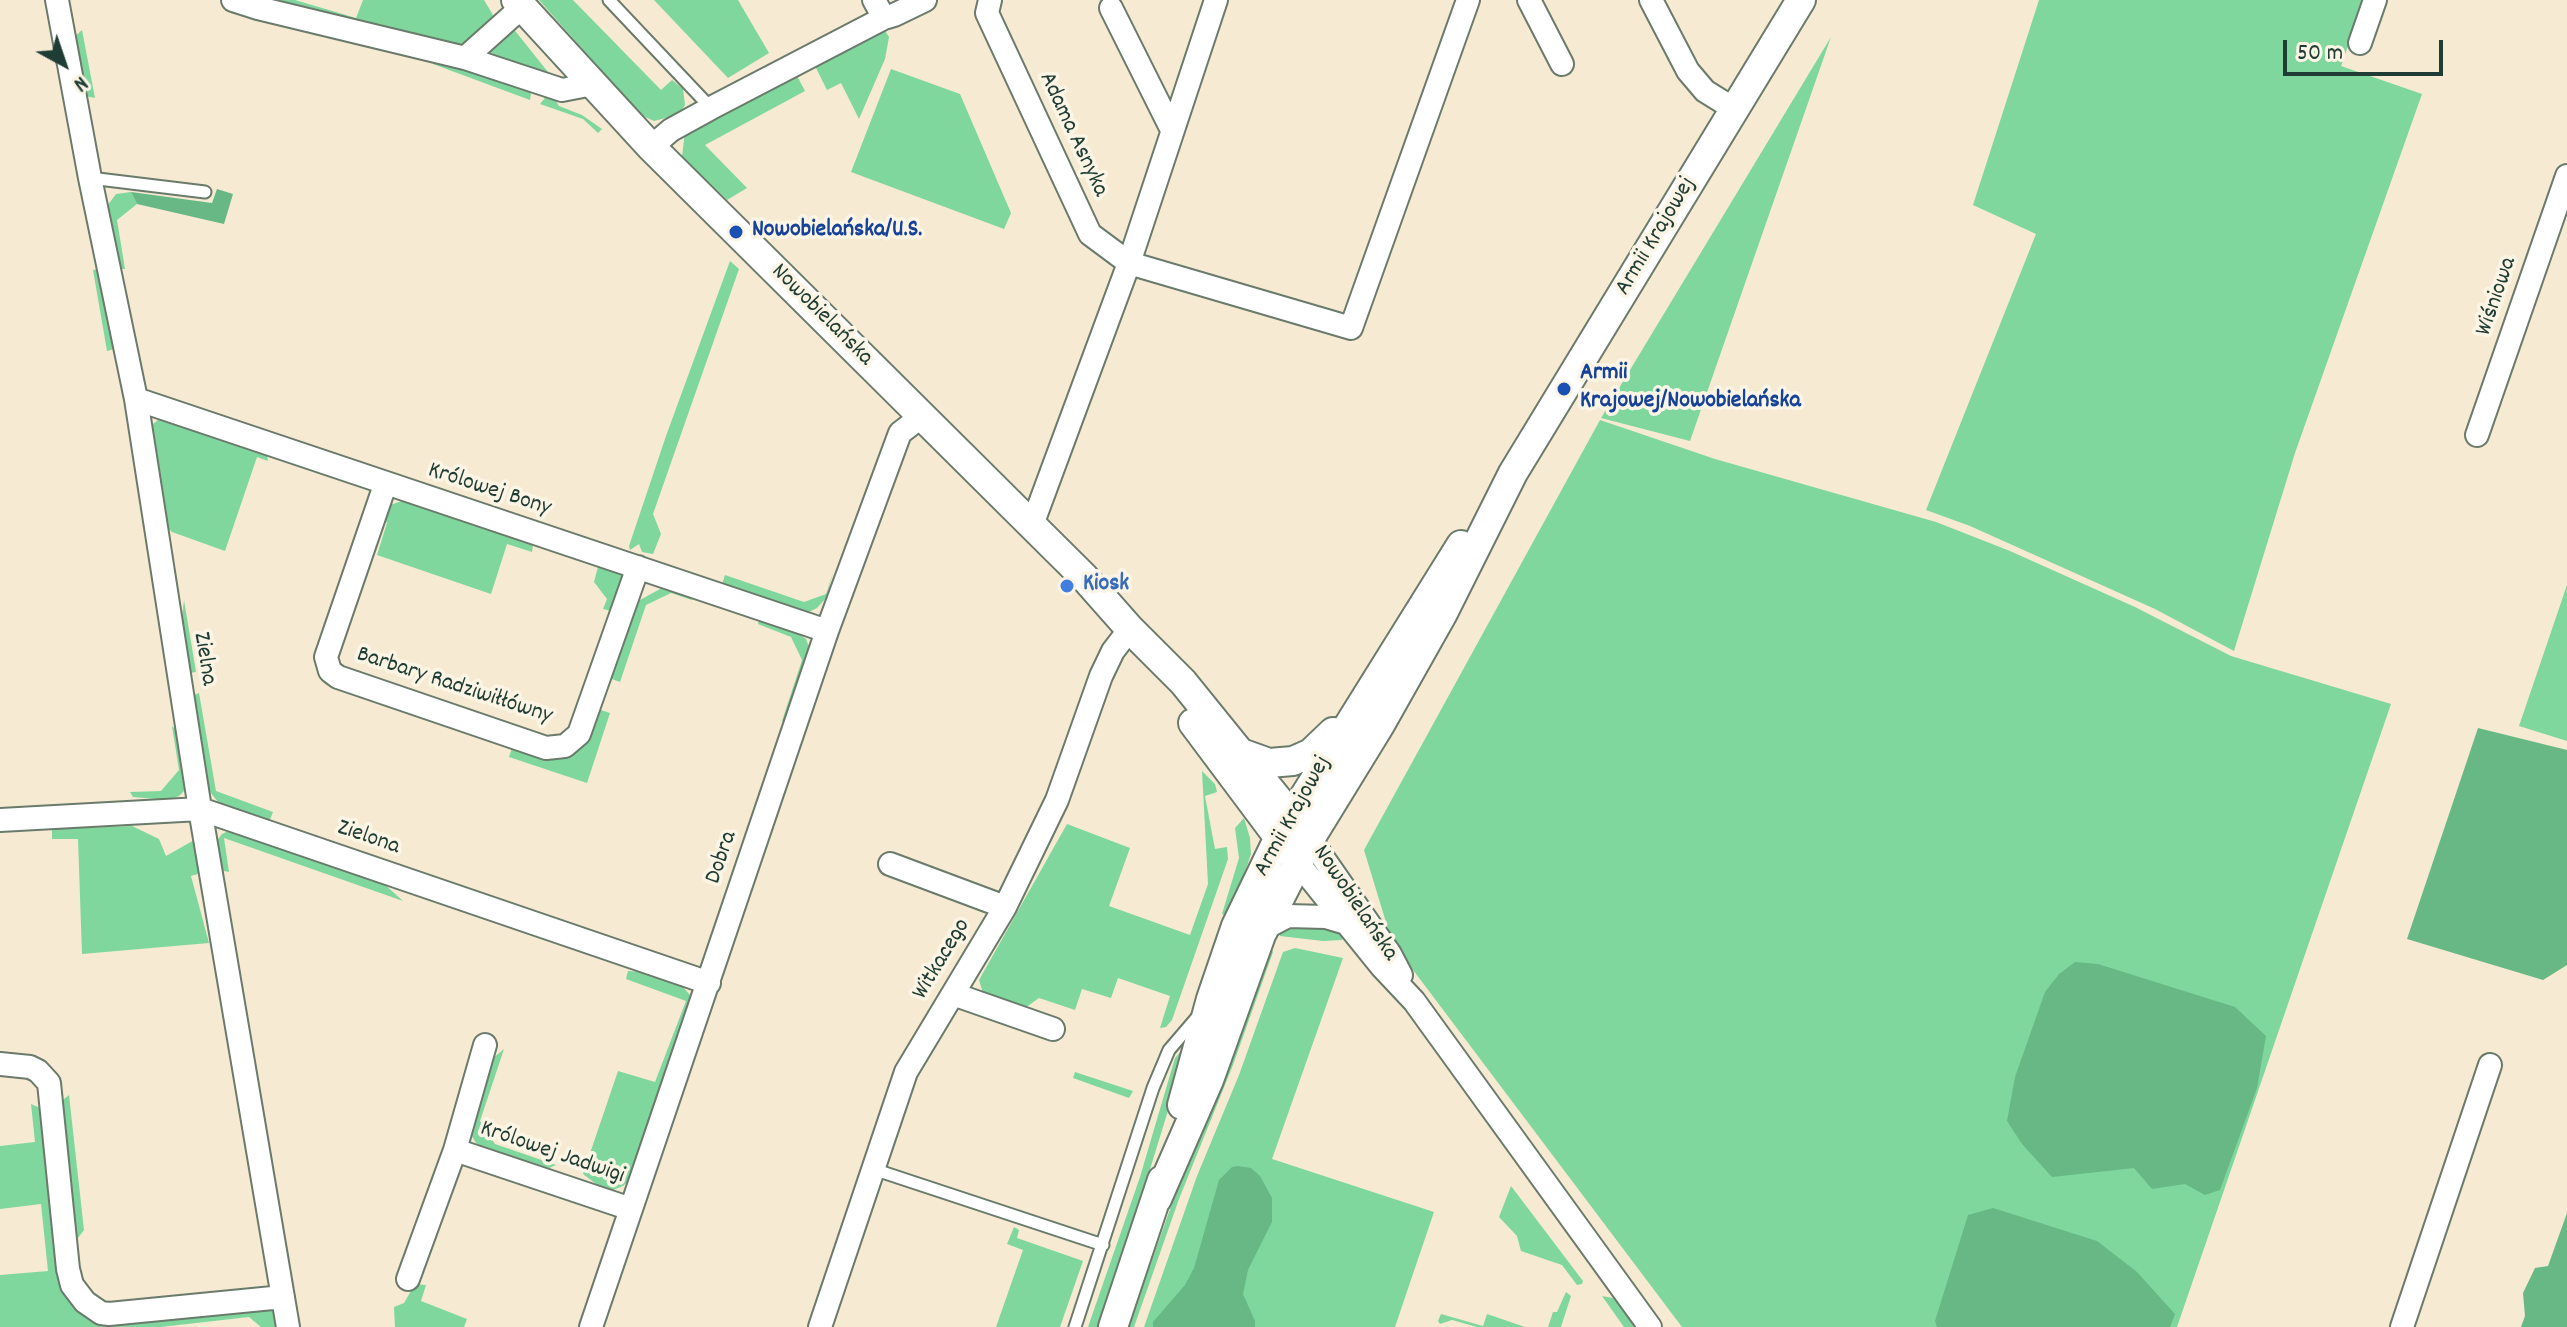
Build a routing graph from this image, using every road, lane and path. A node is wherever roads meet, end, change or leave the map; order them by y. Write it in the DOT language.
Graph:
graph roads {
  1 [pos="57,0"];
  2 [pos="233,0"];
  3 [pos="609,0"];
  4 [pos="925,0"];
  5 [pos="1216,0"];
  6 [pos="1468,0"];
  7 [pos="1529,0"];
  8 [pos="1651,0"];
  9 [pos="1801,0"];
  10 [pos="2375,0"];
  11 [pos="519,3"];
  12 [pos="989,4"];
  13 [pos="1111,8"];
  14 [pos="879,9"];
  15 [pos="2360,43"];
  16 [pos="465,58"];
  17 [pos="1562,64"];
  18 [pos="593,84"];
  19 [pos="711,108"];
  20 [pos="1734,109"];
  21 [pos="1172,130"];
  22 [pos="651,147"];
  23 [pos="2567,176"];
  24 [pos="90,178"];
  25 [pos="205,192"];
  26 [pos="1129,263"];
  27 [pos="136,399"];
  28 [pos="922,416"];
  29 [pos="2477,435"];
  30 [pos="1513,473"];
  31 [pos="385,485"];
  32 [pos="1032,525"];
  33 [pos="638,567"];
  34 [pos="1130,629"];
  35 [pos="827,631"];
  36 [pos="1357,709"];
  37 [pos="1241,753"];
  38 [pos="200,809"];
  39 [pos="0,820"];
  40 [pos="1286,826"];
  41 [pos="1304,851"];
  42 [pos="890,864"];
  43 [pos="1005,907"];
  44 [pos="1346,923"];
  45 [pos="1265,928"];
  46 [pos="709,983"];
  47 [pos="953,994"];
  48 [pos="1211,999"];
  49 [pos="1414,1001"];
  50 [pos="1053,1029"];
  51 [pos="485,1045"];
  52 [pos="0,1064"];
  53 [pos="2490,1065"];
  54 [pos="455,1150"];
  55 [pos="873,1169"];
  56 [pos="1157,1199"];
  57 [pos="631,1209"];
  58 [pos="1103,1245"];
  59 [pos="408,1279"];
  60 [pos="283,1297"];
  61 [pos="288,1327"];
  62 [pos="591,1327"];
  63 [pos="820,1327"];
  64 [pos="1075,1327"];
  65 [pos="1113,1327"];
  66 [pos="1650,1327"];
  67 [pos="2402,1327"];
  1 -- 24 [label="street, Zielna"];
  2 -- 16 [label="street"];
  3 -- 19 [label="lane"];
  4 -- 14 [label="street"];
  5 -- 21 [label="street"];
  6 -- 26 [label="street"];
  7 -- 17 [label="street"];
  8 -- 20 [label="street"];
  9 -- 20 [label="street, Armii Krajowej"];
  10 -- 15 [label="street"];
  11 -- 16 [label="street"];
  11 -- 18 [label="street, Nowobielańska"];
  12 -- 26 [label="street, Adama Asnyka"];
  13 -- 21 [label="street"];
  14 -- 19 [label="street"];
  16 -- 18 [label="street"];
  18 -- 22 [label="street, Nowobielańska"];
  19 -- 22 [label="street"];
  20 -- 30 [label="street, Armii Krajowej"];
  21 -- 26 [label="street"];
  22 -- 28 [label="street, Nowobielańska"];
  23 -- 29 [label="street, Wiśniowa"];
  24 -- 25 [label="lane"];
  24 -- 27 [label="street, Zielna"];
  26 -- 32 [label="street"];
  27 -- 31 [label="street, Królowej Bony"];
  27 -- 38 [label="street, Zielna"];
  28 -- 32 [label="street, Nowobielańska"];
  28 -- 35 [label="street, Dobra"];
  30 -- 36 [label="street, Armii Krajowej"];
  30 -- 41 [label="street, Armii Krajowej"];
  31 -- 33 [label="street, Królowej Bony"];
  31 -- 33 [label="street, Barbary Radziwiłłówny"];
  32 -- 34 [label="street, Nowobielańska"];
  33 -- 35 [label="street, Królowej Bony"];
  34 -- 37 [label="street, Nowobielańska"];
  34 -- 40 [label="street, Nowobielańska"];
  34 -- 43 [label="street, Witkacego"];
  35 -- 46 [label="street, Dobra"];
  36 -- 37 [label="street"];
  36 -- 40 [label="street, Armii Krajowej"];
  37 -- 40 [label="street, Nowobielańska"];
  38 -- 39 [label="street, Zielona"];
  38 -- 46 [label="street, Zielona"];
  38 -- 60 [label="street, Zielna"];
  40 -- 41 [label="street, Nowobielańska"];
  40 -- 48 [label="street, Armii Krajowej"];
  41 -- 44 [label="street, Nowobielańska"];
  41 -- 45 [label="street, Armii Krajowej"];
  41 -- 49 [label="street, Nowobielańska"];
  42 -- 43 [label="street"];
  43 -- 47 [label="street, Witkacego"];
  44 -- 45 [label="street"];
  44 -- 49 [label="street, Nowobielańska"];
  45 -- 56 [label="street, Armii Krajowej"];
  46 -- 57 [label="street, Dobra"];
  47 -- 50 [label="street"];
  47 -- 55 [label="street, Witkacego"];
  48 -- 56 [label="street, Armii Krajowej"];
  48 -- 58 [label="lane"];
  49 -- 66 [label="street, Nowobielańska"];
  51 -- 54 [label="street, Królowej Jadwigi"];
  52 -- 60 [label="street"];
  53 -- 67 [label="street"];
  54 -- 57 [label="street, Królowej Jadwigi"];
  54 -- 59 [label="street, Królowej Jadwigi"];
  55 -- 58 [label="lane"];
  55 -- 63 [label="street, Witkacego"];
  56 -- 65 [label="street, Armii Krajowej"];
  57 -- 62 [label="street, Dobra"];
  58 -- 64 [label="lane"];
  60 -- 61 [label="street, Zielna"];
}
